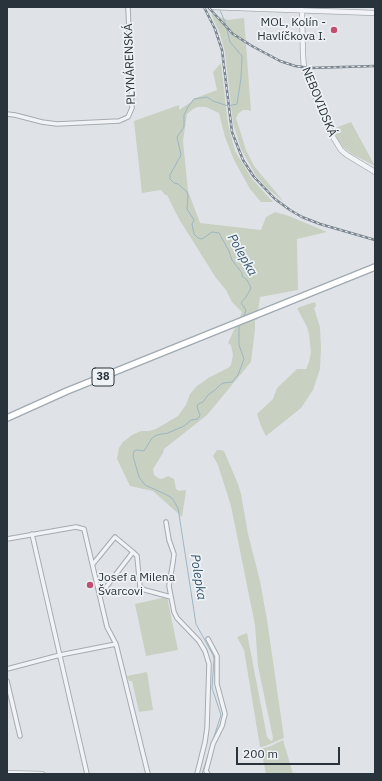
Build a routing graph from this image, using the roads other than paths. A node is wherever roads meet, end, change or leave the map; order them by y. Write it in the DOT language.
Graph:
graph roads {
  1 [pos="128,7"];
  2 [pos="212,7"];
  3 [pos="224,7"];
  4 [pos="302,8"];
  5 [pos="375,13"];
  6 [pos="7,114"];
  7 [pos="375,172"];
  8 [pos="375,267"];
  9 [pos="7,418"];
  10 [pos="166,522"];
  11 [pos="32,534"];
  12 [pos="7,539"];
  13 [pos="133,552"];
  14 [pos="93,564"];
  15 [pos="100,595"];
  16 [pos="171,597"];
  17 [pos="208,639"];
  18 [pos="116,644"];
  19 [pos="60,655"];
  20 [pos="7,670"];
  21 [pos="7,681"];
  22 [pos="212,681"];
  23 [pos="20,736"];
  24 [pos="7,773"];
  25 [pos="31,774"];
  26 [pos="42,774"];
  27 [pos="87,774"];
  28 [pos="148,774"];
  29 [pos="197,774"];
  30 [pos="208,774"];
  1 -- 6 [label="street, PLYNÁRENSKÁ"];
  2 -- 3 [label="street"];
  3 -- 4 [label="street"];
  4 -- 5 [label="street"];
  4 -- 7 [label="street, NEBOVIDSKÁ"];
  8 -- 9 [label="main road, 38"];
  10 -- 16 [label="street"];
  11 -- 12 [label="street"];
  11 -- 14 [label="street"];
  11 -- 19 [label="street"];
  13 -- 14 [label="street"];
  13 -- 15 [label="street"];
  13 -- 16 [label="street"];
  14 -- 15 [label="street"];
  15 -- 18 [label="street"];
  16 -- 22 [label="street"];
  17 -- 22 [label="street"];
  18 -- 19 [label="street"];
  18 -- 28 [label="street"];
  19 -- 20 [label="street"];
  19 -- 27 [label="street"];
  21 -- 23 [label="street"];
  22 -- 29 [label="street"];
  22 -- 30 [label="street"];
  24 -- 25 [label="street"];
  25 -- 26 [label="street"];
}
